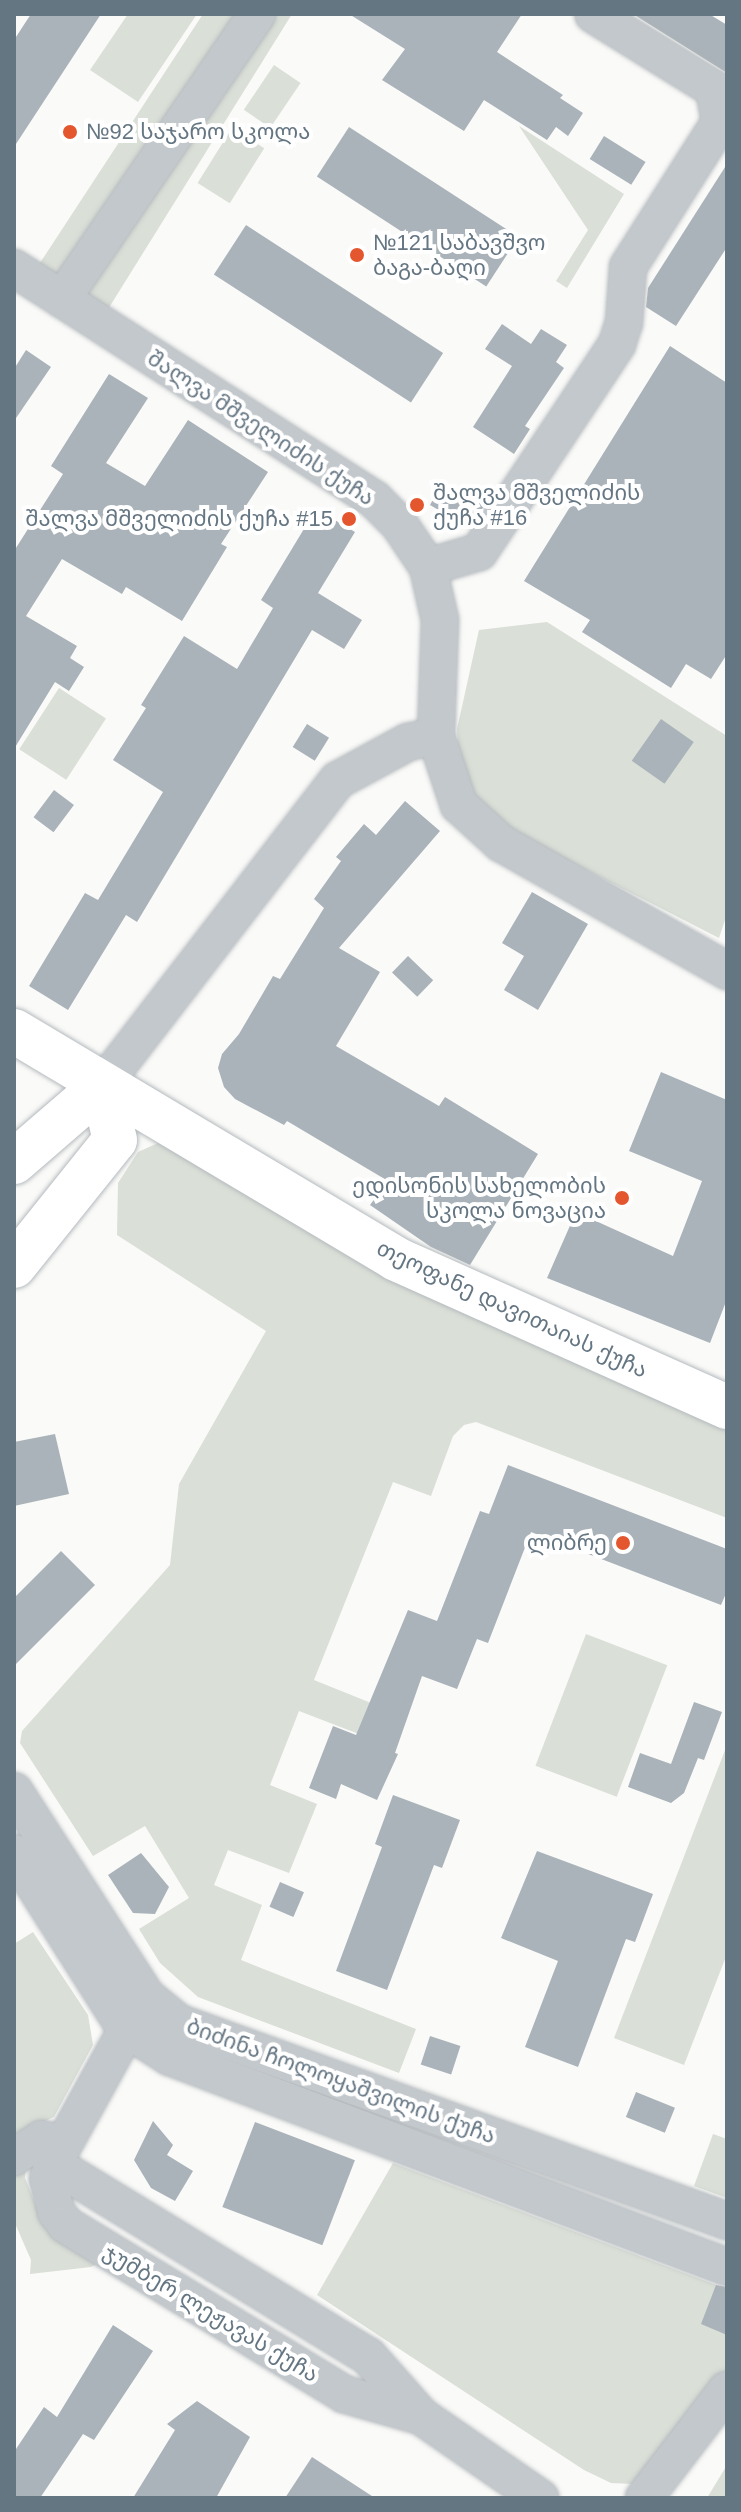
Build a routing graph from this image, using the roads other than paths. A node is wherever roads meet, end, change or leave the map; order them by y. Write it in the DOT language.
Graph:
graph roads {
  1 [pos="257,14"];
  2 [pos="593,14"];
  3 [pos="14,268"];
  4 [pos="62,299"];
  5 [pos="428,567"];
  6 [pos="436,736"];
  7 [pos="727,971"];
  8 [pos="14,1031"];
  9 [pos="102,1086"];
  10 [pos="14,1162"];
  11 [pos="14,1266"];
  12 [pos="727,1407"];
  13 [pos="14,1791"];
  14 [pos="14,1853"];
  15 [pos="147,1997"];
  16 [pos="125,2028"];
  17 [pos="418,2108"];
  18 [pos="407,2146"];
  19 [pos="58,2154"];
  20 [pos="14,2157"];
  21 [pos="600,2175"];
  22 [pos="584,2213"];
  23 [pos="727,2221"];
  24 [pos="727,2267"];
  25 [pos="727,2390"];
  26 [pos="540,2498"];
  27 [pos="644,2498"];
  1 -- 4 [label="street"];
  2 -- 5 [label="street"];
  3 -- 4 [label="street, შალვა მშველიძის ქუჩა"];
  4 -- 5 [label="street, შალვა მშველიძის ქუჩა"];
  5 -- 6 [label="street, შალვა მშველიძის ქუჩა"];
  6 -- 7 [label="street"];
  6 -- 9 [label="street"];
  8 -- 9 [label="main road, თეოფანე დავითაიას ქუჩა"];
  9 -- 10 [label="main road"];
  9 -- 11 [label="main road"];
  9 -- 12 [label="main road, თეოფანე დავითაიას ქუჩა"];
  13 -- 15 [label="street, ბიძინა ჩოლოყაშვილის ქუჩა"];
  14 -- 16 [label="street, ბიძინა ჩოლოყაშვილის ქუჩა"];
  15 -- 16 [label="street"];
  15 -- 17 [label="street, ბიძინა ჩოლოყაშვილის ქუჩა"];
  16 -- 18 [label="street, ბიძინა ჩოლოყაშვილის ქუჩა"];
  16 -- 19 [label="street"];
  17 -- 18 [label="street"];
  17 -- 21 [label="street, ბიძინა ჩოლოყაშვილის ქუჩა"];
  18 -- 22 [label="street, ბიძინა ჩოლოყაშვილის ქუჩა"];
  19 -- 20 [label="street"];
  19 -- 26 [label="street, ჯუმბერ ლეჟავას ქუჩა"];
  21 -- 22 [label="street"];
  21 -- 23 [label="street, ბიძინა ჩოლოყაშვილის ქუჩა"];
  22 -- 24 [label="street, ბიძინა ჩოლოყაშვილის ქუჩა"];
  25 -- 27 [label="street"];
}
